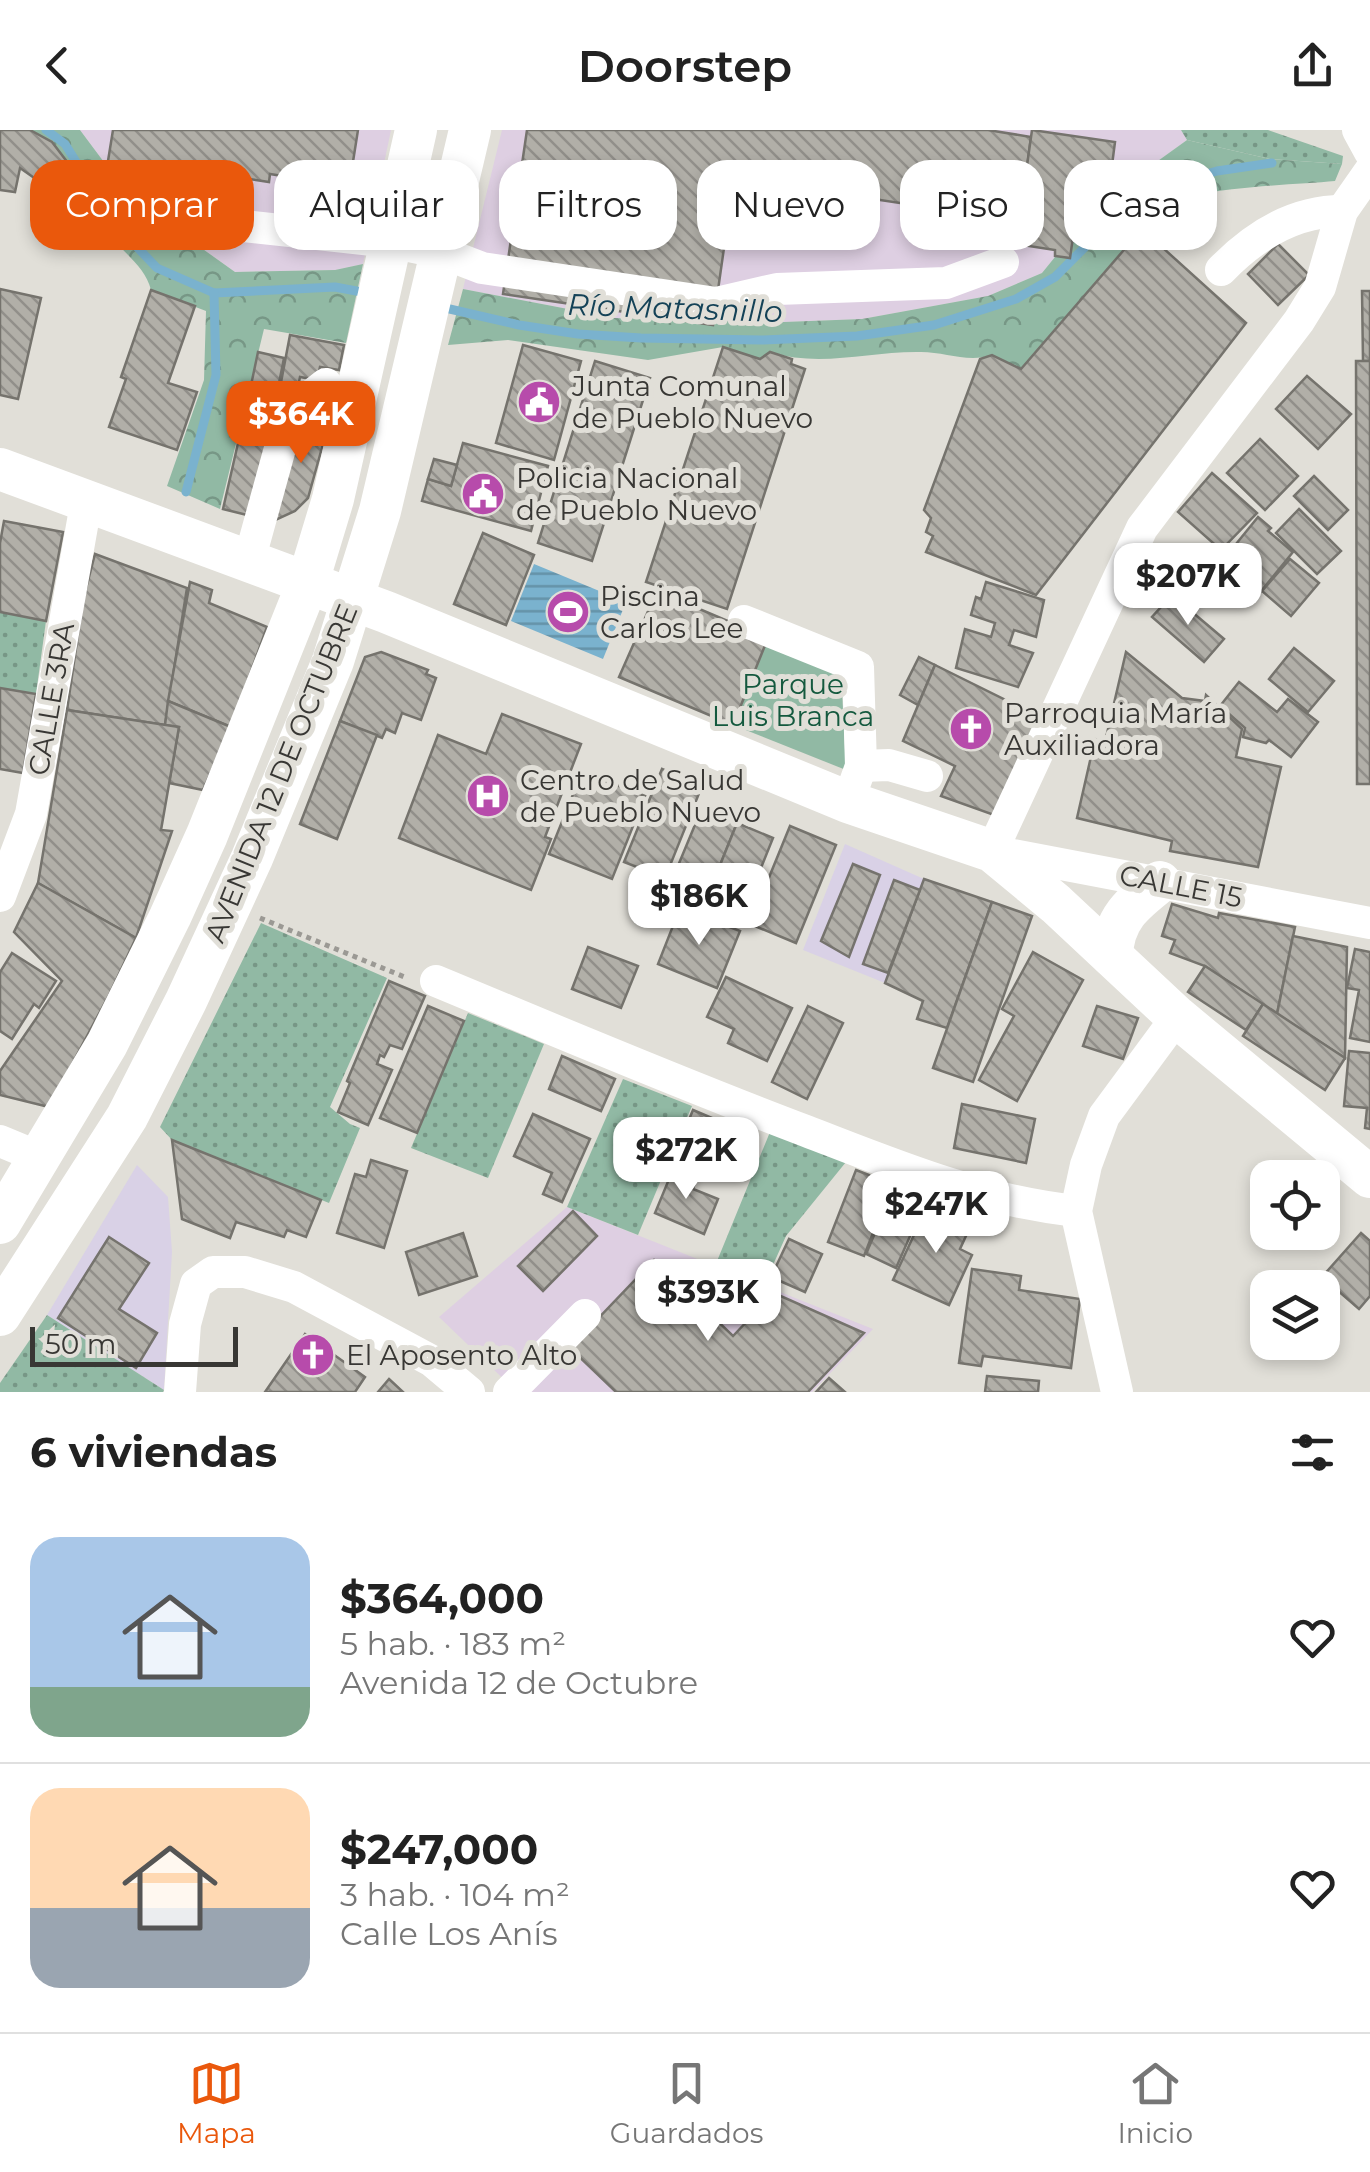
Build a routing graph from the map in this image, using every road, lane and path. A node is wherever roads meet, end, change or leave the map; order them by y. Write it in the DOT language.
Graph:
graph roads {
  1 [pos="416,130"];
  2 [pos="470,130"];
  3 [pos="1358,130"];
  4 [pos="1370,152"];
  5 [pos="1370,171"];
  6 [pos="1342,211"];
  7 [pos="254,228"];
  8 [pos="387,256"];
  9 [pos="1003,262"];
  10 [pos="439,269"];
  11 [pos="1221,270"];
  12 [pos="326,384"];
  13 [pos="0,469"];
  14 [pos="87,498"];
  15 [pos="249,561"];
  16 [pos="307,584"];
  17 [pos="352,599"];
  18 [pos="744,621"];
  19 [pos="927,776"];
  20 [pos="854,784"];
  21 [pos="992,851"];
  22 [pos="1160,882"];
  23 [pos="0,896"];
  24 [pos="257,917"];
  25 [pos="1370,922"];
  26 [pos="1112,956"];
  27 [pos="436,981"];
  28 [pos="1177,1017"];
  29 [pos="0,1141"];
  30 [pos="42,1158"];
  31 [pos="1370,1178"];
  32 [pos="1076,1211"];
  33 [pos="0,1223"];
  34 [pos="0,1315"];
  35 [pos="584,1315"];
  36 [pos="180,1392"];
  37 [pos="469,1392"];
  38 [pos="509,1392"];
  39 [pos="1116,1392"];
  1 -- 8 [label="main road, AVENIDA 12 DE OCTUBRE"];
  2 -- 10 [label="main road, AVENIDA 12 DE OCTUBRE"];
  3 -- 4 [label="street"];
  5 -- 6 [label="street"];
  6 -- 11 [label="street"];
  6 -- 21 [label="street"];
  7 -- 8 [label="street"];
  8 -- 10 [label="street"];
  8 -- 16 [label="main road, AVENIDA 12 DE OCTUBRE"];
  9 -- 10 [label="street"];
  10 -- 17 [label="main road, AVENIDA 12 DE OCTUBRE"];
  12 -- 15 [label="street"];
  13 -- 14 [label="main road"];
  14 -- 15 [label="main road"];
  14 -- 23 [label="street, CALLE 3RA"];
  15 -- 16 [label="main road"];
  16 -- 17 [label="main road"];
  16 -- 30 [label="main road, AVENIDA 12 DE OCTUBRE"];
  17 -- 20 [label="main road"];
  17 -- 34 [label="main road, AVENIDA 12 DE OCTUBRE"];
  18 -- 20 [label="street"];
  19 -- 20 [label="street"];
  20 -- 21 [label="main road"];
  21 -- 22 [label="street, CALLE 15"];
  21 -- 26 [label="main road"];
  22 -- 25 [label="street, CALLE 15"];
  22 -- 26 [label="main road"];
  24 -- 27 [label="path"];
  26 -- 28 [label="main road"];
  27 -- 32 [label="street"];
  28 -- 31 [label="main road"];
  28 -- 32 [label="street"];
  29 -- 30 [label="street"];
  30 -- 33 [label="main road, AVENIDA 12 DE OCTUBRE"];
  32 -- 39 [label="street"];
  35 -- 38 [label="street"];
  36 -- 37 [label="street"];
}
